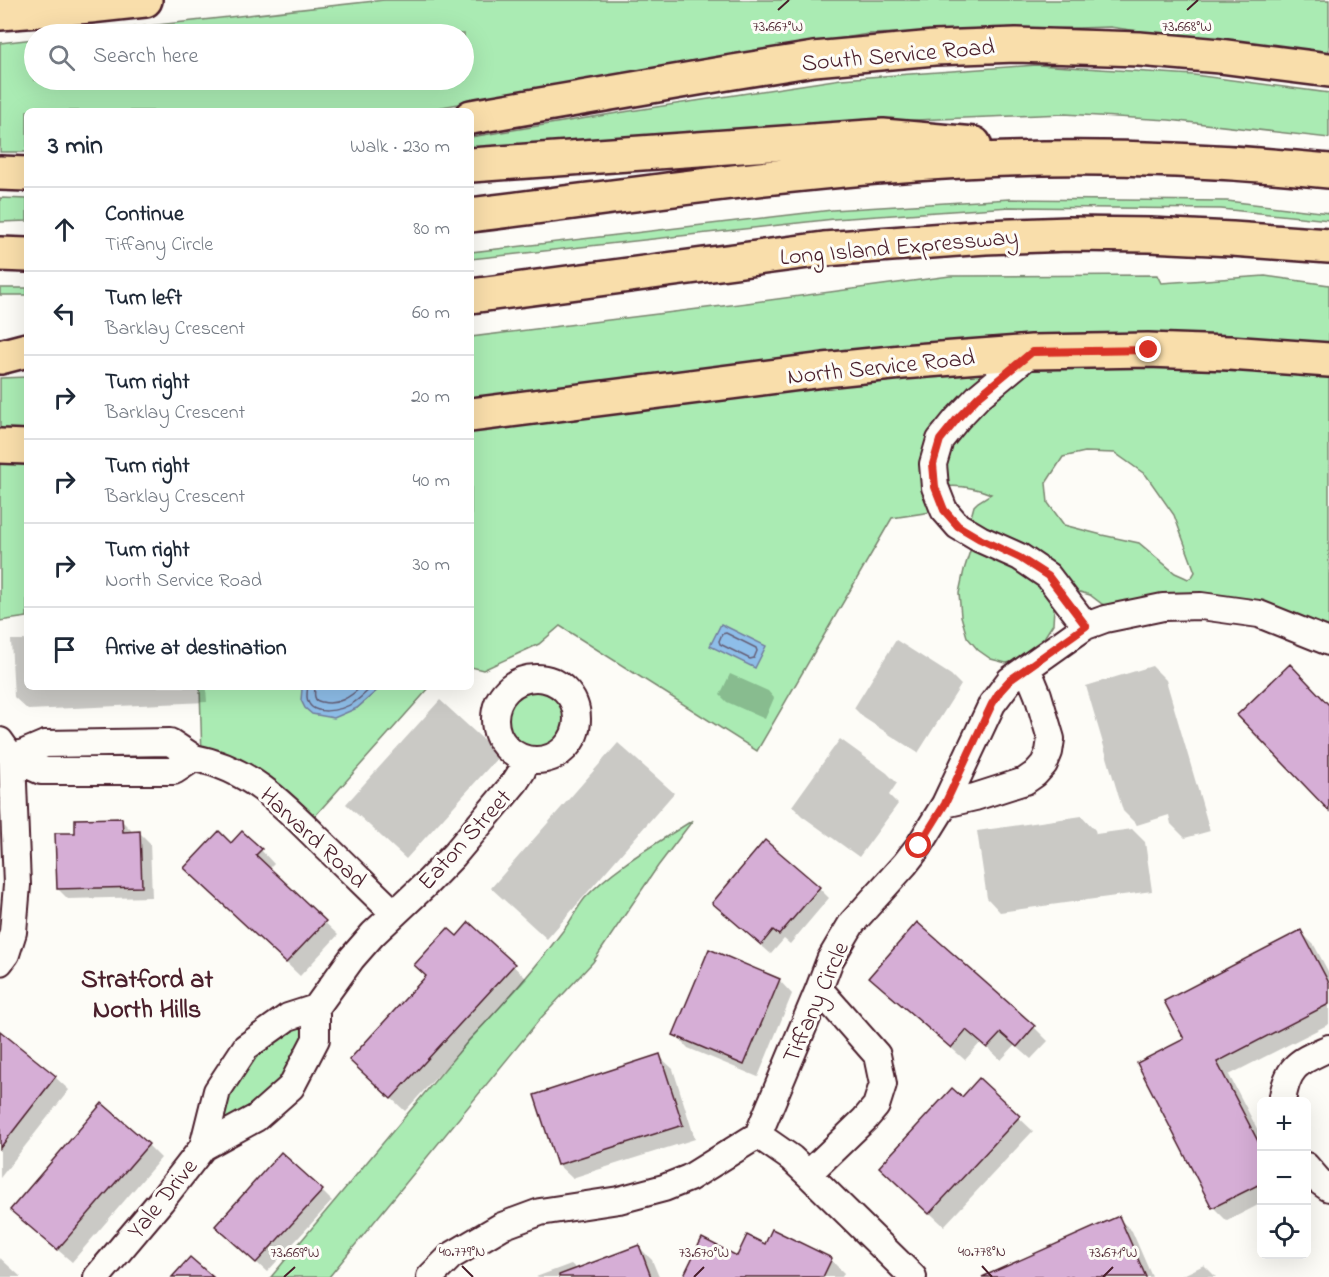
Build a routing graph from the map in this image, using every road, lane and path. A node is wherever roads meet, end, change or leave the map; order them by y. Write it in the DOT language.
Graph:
graph roads {
  1 [pos="145,0"];
  2 [pos="0,13"];
  3 [pos="1329,70"];
  4 [pos="474,116"];
  5 [pos="1125,159"];
  6 [pos="474,165"];
  7 [pos="1329,171"];
  8 [pos="0,173"];
  9 [pos="24,174"];
  10 [pos="474,215"];
  11 [pos="1329,246"];
  12 [pos="0,254"];
  13 [pos="24,255"];
  14 [pos="474,296"];
  15 [pos="0,334"];
  16 [pos="24,336"];
  17 [pos="24,351"];
  18 [pos="1032,352"];
  19 [pos="0,357"];
  20 [pos="1329,360"];
  21 [pos="474,415"];
  22 [pos="0,446"];
  23 [pos="24,447"];
  24 [pos="1086,626"];
  25 [pos="1329,642"];
  26 [pos="1027,668"];
  27 [pos="6,750"];
  28 [pos="526,759"];
  29 [pos="945,804"];
  30 [pos="394,913"];
  31 [pos="0,962"];
  32 [pos="819,990"];
  33 [pos="316,1008"];
  34 [pos="1329,1048"];
  35 [pos="1282,1097"];
  36 [pos="758,1135"];
  37 [pos="203,1147"];
  38 [pos="1311,1172"];
  39 [pos="808,1174"];
  40 [pos="1329,1188"];
  41 [pos="97,1277"];
  42 [pos="430,1277"];
  43 [pos="913,1277"];
  1 -- 2 [label="main road"];
  3 -- 4 [label="main road, South Service Road"];
  5 -- 6 [label="main road"];
  5 -- 7 [label="main road"];
  5 -- 10 [label="main road"];
  8 -- 9 [label="main road"];
  11 -- 14 [label="main road, Long Island Expressway"];
  12 -- 13 [label="main road"];
  15 -- 16 [label="main road"];
  17 -- 19 [label="main road"];
  18 -- 20 [label="main road, North Service Road"];
  18 -- 21 [label="main road, North Service Road"];
  18 -- 24 [label="street"];
  22 -- 23 [label="main road"];
  24 -- 25 [label="street, Tiffany Circle"];
  24 -- 26 [label="street, Tiffany Circle"];
  26 -- 29 [label="street, Tiffany Circle"];
  26 -- 29 [label="street"];
  27 -- 30 [label="street, Harvard Road"];
  27 -- 31 [label="street"];
  28 -- 30 [label="street, Eaton Street"];
  29 -- 32 [label="street, Tiffany Circle"];
  30 -- 33 [label="street"];
  32 -- 36 [label="street, Tiffany Circle"];
  32 -- 39 [label="street"];
  33 -- 37 [label="street, Yale Drive"];
  33 -- 37 [label="street, Yale Drive"];
  34 -- 35 [label="street"];
  36 -- 39 [label="street"];
  36 -- 42 [label="street"];
  37 -- 41 [label="street, Yale Drive"];
  38 -- 40 [label="street"];
  39 -- 43 [label="street"];
}
